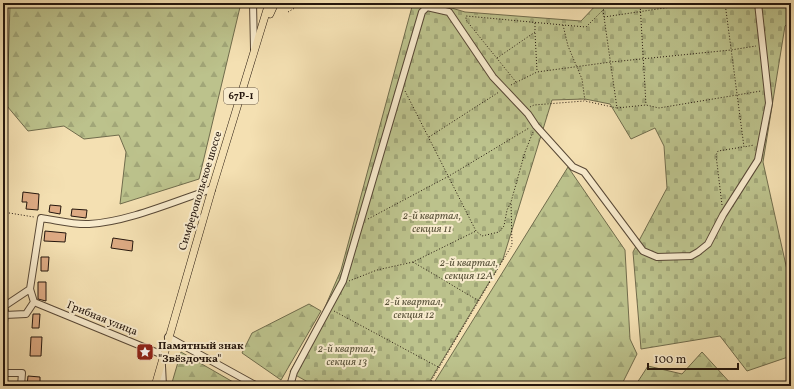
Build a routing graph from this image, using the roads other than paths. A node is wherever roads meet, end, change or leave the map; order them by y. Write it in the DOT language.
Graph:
graph roads {
  1 [pos="253,3"];
  2 [pos="269,3"];
  3 [pos="275,3"];
  4 [pos="758,3"];
  5 [pos="260,36"];
  6 [pos="254,56"];
  7 [pos="212,189"];
  8 [pos="30,290"];
  9 [pos="34,302"];
  10 [pos="4,306"];
  11 [pos="5,315"];
  12 [pos="3,334"];
  13 [pos="168,337"];
  14 [pos="162,357"];
  15 [pos="3,373"];
  16 [pos="155,384"];
  17 [pos="21,386"];
  18 [pos="163,386"];
  19 [pos="257,386"];
  20 [pos="290,386"];
  1 -- 6 [label="street"];
  2 -- 5 [label="main road, Симферопольское шоссе / 67Р-1"];
  3 -- 5 [label="main road"];
  4 -- 20 [label="street"];
  5 -- 6 [label="main road, Симферопольское шоссе / 67Р-1"];
  6 -- 7 [label="main road, Симферопольское шоссе / 67Р-1"];
  7 -- 8 [label="street"];
  7 -- 13 [label="main road, Симферопольское шоссе / 67Р-1"];
  8 -- 9 [label="street"];
  8 -- 10 [label="street"];
  9 -- 11 [label="street"];
  9 -- 14 [label="street, Грибная улица"];
  10 -- 11 [label="street"];
  11 -- 12 [label="street"];
  13 -- 14 [label="main road, Симферопольское шоссе / 67Р-1"];
  13 -- 19 [label="street"];
  14 -- 16 [label="main road, Симферопольское шоссе / 67Р-1"];
  14 -- 18 [label="street"];
  15 -- 17 [label="street"];
}
